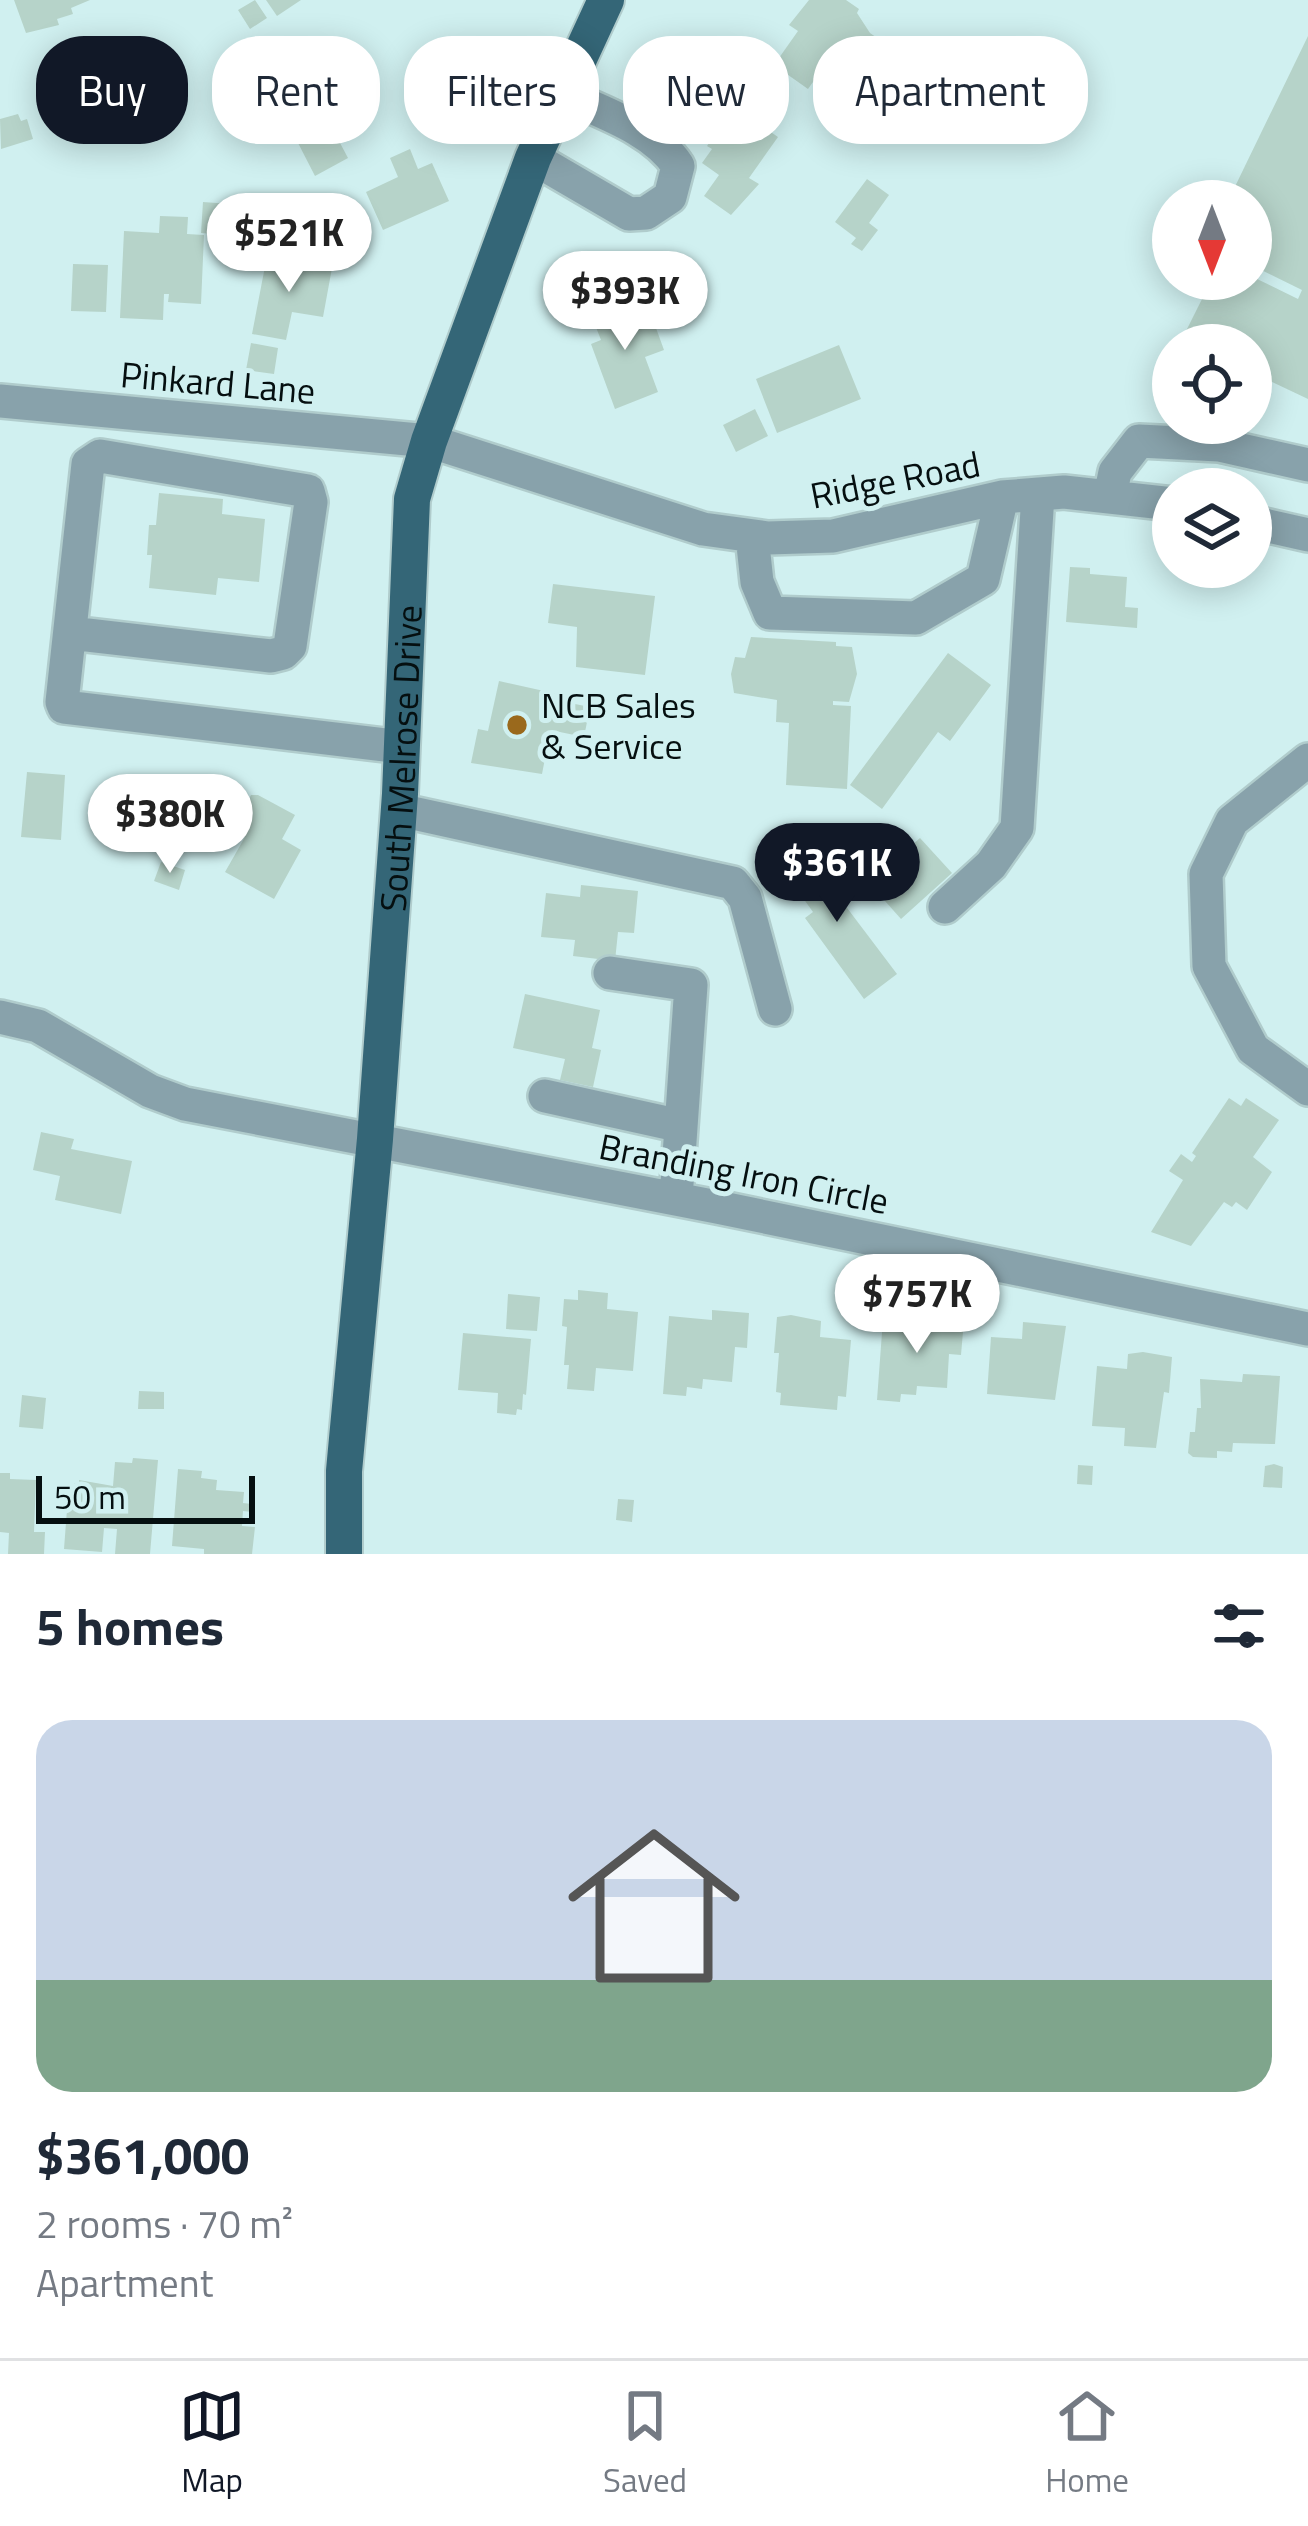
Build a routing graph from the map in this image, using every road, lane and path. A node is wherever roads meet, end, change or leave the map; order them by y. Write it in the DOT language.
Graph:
graph roads {
  1 [pos="605,0"];
  2 [pos="589,36"];
  3 [pos="599,111"];
  4 [pos="539,144"];
  5 [pos="533,158"];
  6 [pos="0,401"];
  7 [pos="429,442"];
  8 [pos="1308,465"];
  9 [pos="1038,494"];
  10 [pos="1110,496"];
  11 [pos="1002,497"];
  12 [pos="1152,501"];
  13 [pos="1272,527"];
  14 [pos="752,536"];
  15 [pos="1308,536"];
  16 [pos="70,632"];
  17 [pos="402,747"];
  18 [pos="1308,760"];
  19 [pos="399,809"];
  20 [pos="946,907"];
  21 [pos="610,973"];
  22 [pos="775,1009"];
  23 [pos="0,1017"];
  24 [pos="1308,1089"];
  25 [pos="545,1096"];
  26 [pos="681,1126"];
  27 [pos="375,1139"];
  28 [pos="676,1198"];
  29 [pos="1308,1330"];
  30 [pos="344,1554"];
  1 -- 2 [label="main road, South Melrose Drive"];
  3 -- 5 [label="street"];
  4 -- 5 [label="main road, South Melrose Drive"];
  5 -- 7 [label="main road, South Melrose Drive"];
  6 -- 7 [label="street, Pinkard Lane"];
  7 -- 14 [label="street, Ridge Road"];
  7 -- 17 [label="main road, South Melrose Drive"];
  8 -- 10 [label="street"];
  9 -- 10 [label="street, Ridge Road"];
  9 -- 11 [label="street, Ridge Road"];
  9 -- 20 [label="street"];
  10 -- 12 [label="street, Ridge Road"];
  11 -- 14 [label="street, Ridge Road"];
  11 -- 14 [label="street"];
  13 -- 15 [label="street"];
  16 -- 16 [label="street"];
  16 -- 17 [label="street"];
  17 -- 19 [label="main road, South Melrose Drive"];
  18 -- 24 [label="street"];
  19 -- 22 [label="street"];
  19 -- 27 [label="main road, South Melrose Drive"];
  21 -- 26 [label="street"];
  23 -- 27 [label="street, Branding Iron Circle"];
  25 -- 26 [label="street"];
  26 -- 28 [label="street"];
  27 -- 28 [label="street, Branding Iron Circle"];
  27 -- 30 [label="main road, South Melrose Drive"];
  28 -- 29 [label="street, Branding Iron Circle"];
}
